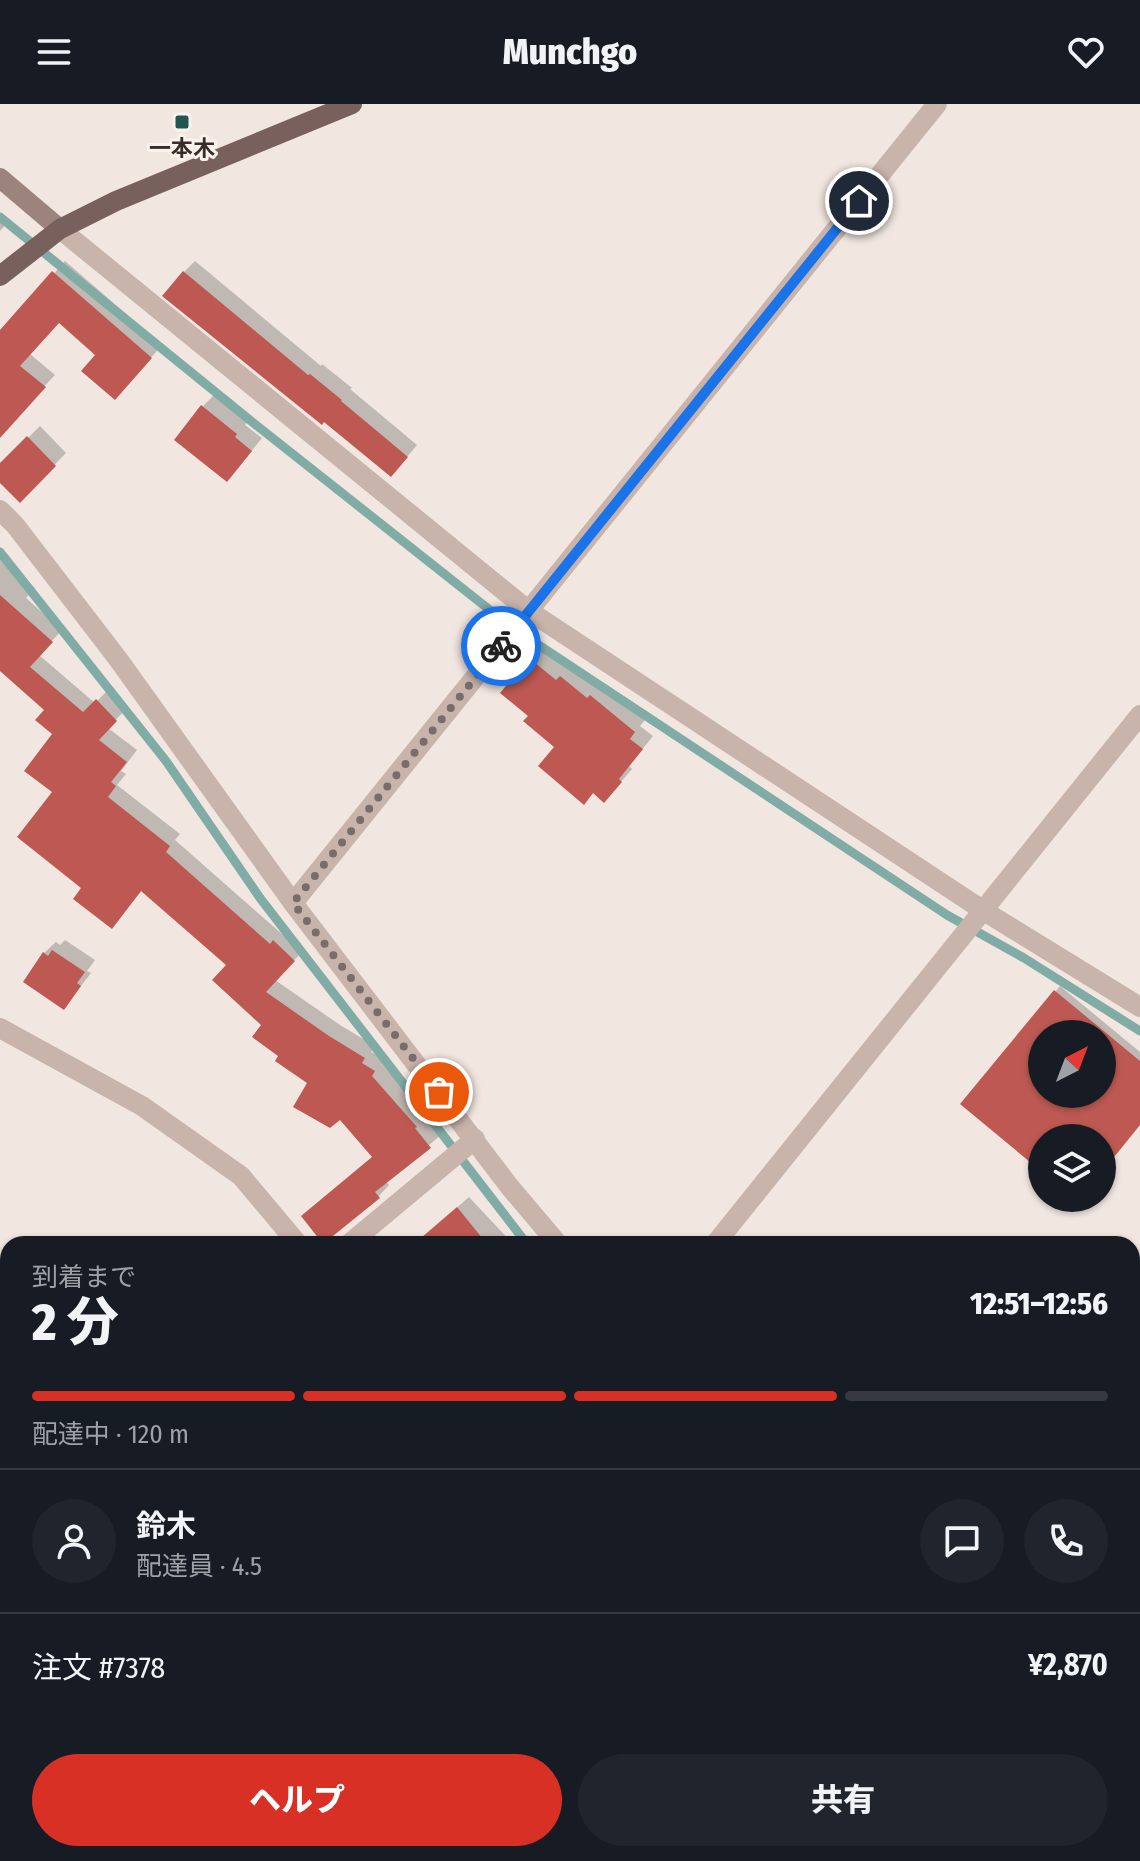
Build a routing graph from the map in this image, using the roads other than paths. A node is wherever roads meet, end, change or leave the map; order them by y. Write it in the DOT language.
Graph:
graph roads {
  1 [pos="352,104"];
  2 [pos="937,104"];
  3 [pos="0,178"];
  4 [pos="60,229"];
  5 [pos="0,276"];
  6 [pos="0,510"];
  7 [pos="529,611"];
  8 [pos="1140,715"];
  9 [pos="293,903"];
  10 [pos="984,911"];
  11 [pos="1140,1007"];
  12 [pos="0,1028"];
  13 [pos="475,1139"];
  14 [pos="285,1236"];
  15 [pos="359,1236"];
  16 [pos="551,1236"];
  17 [pos="721,1236"];
  1 -- 4 [label="main road"];
  2 -- 7 [label="street"];
  3 -- 4 [label="street"];
  4 -- 5 [label="main road"];
  4 -- 7 [label="street"];
  6 -- 9 [label="street"];
  7 -- 9 [label="street"];
  7 -- 10 [label="street"];
  8 -- 10 [label="street"];
  9 -- 13 [label="street"];
  10 -- 11 [label="street"];
  10 -- 17 [label="street"];
  12 -- 14 [label="street"];
  13 -- 15 [label="street"];
  13 -- 16 [label="street"];
}
